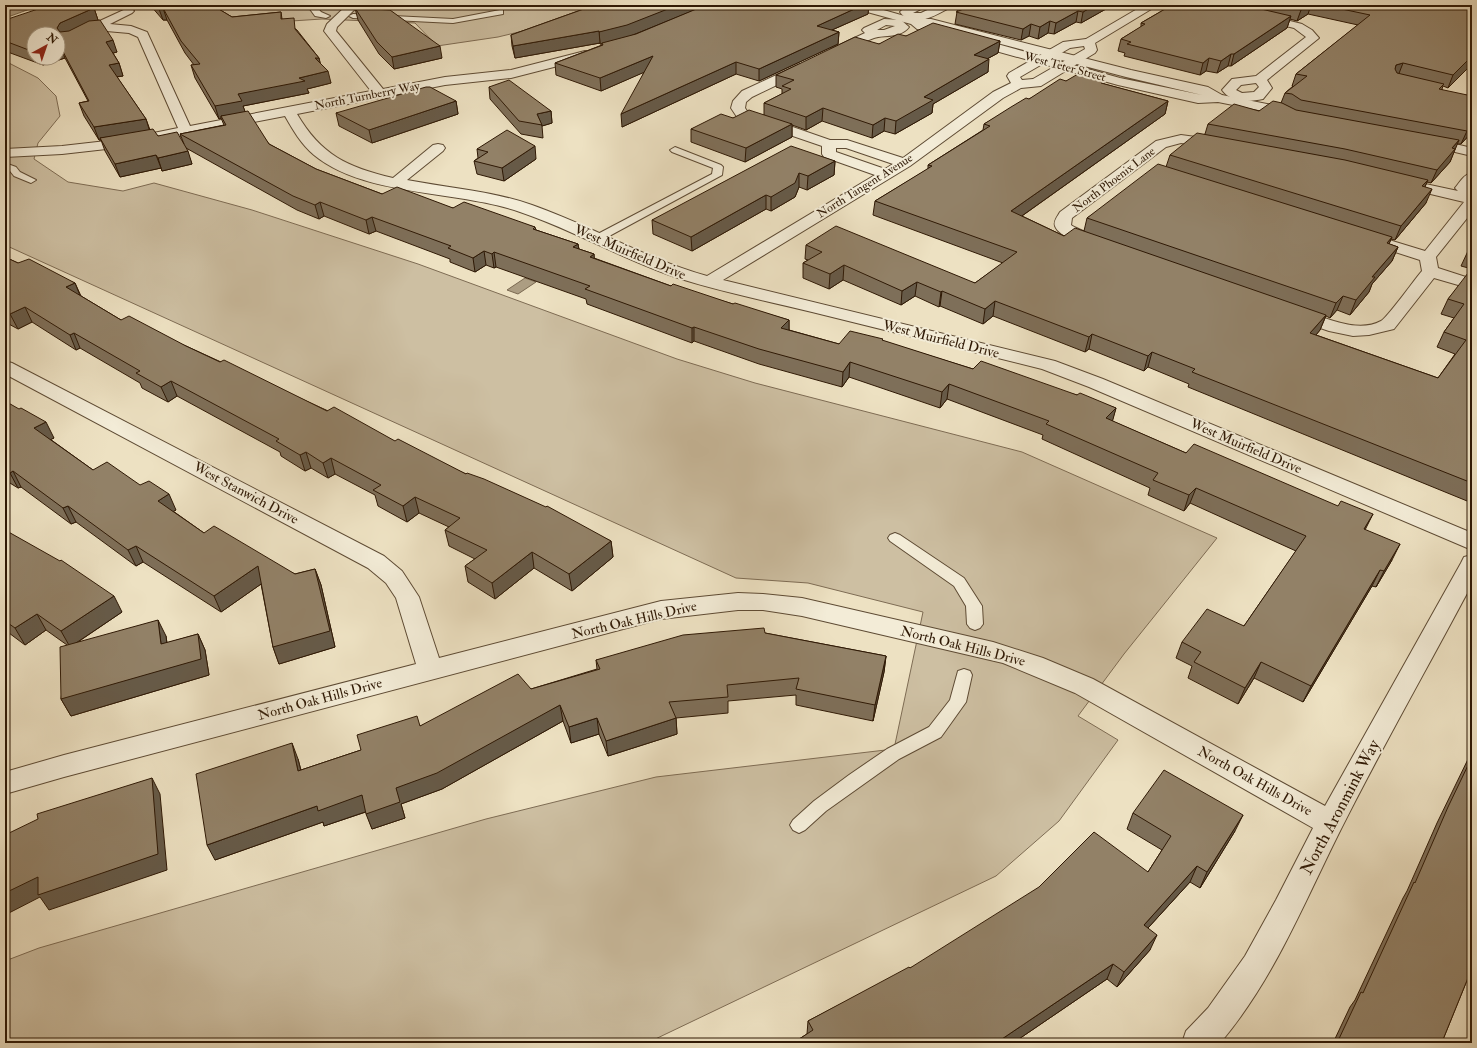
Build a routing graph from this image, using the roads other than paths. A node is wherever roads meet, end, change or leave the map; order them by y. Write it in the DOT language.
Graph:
graph roads {
  1 [pos="312,5"];
  2 [pos="854,5"];
  3 [pos="921,5"];
  4 [pos="947,5"];
  5 [pos="1152,5"];
  6 [pos="1213,5"];
  7 [pos="128,11"];
  8 [pos="353,11"];
  9 [pos="500,12"];
  10 [pos="326,16"];
  11 [pos="906,20"];
  12 [pos="98,26"];
  13 [pos="83,32"];
  14 [pos="1089,42"];
  15 [pos="594,52"];
  16 [pos="1046,57"];
  17 [pos="1068,63"];
  18 [pos="1018,84"];
  19 [pos="380,94"];
  20 [pos="1239,100"];
  21 [pos="289,112"];
  22 [pos="1303,114"];
  23 [pos="186,132"];
  24 [pos="1472,143"];
  25 [pos="829,144"];
  26 [pos="1232,147"];
  27 [pos="438,148"];
  28 [pos="675,150"];
  29 [pos="1472,152"];
  30 [pos="5,153"];
  31 [pos="905,163"];
  32 [pos="1135,165"];
  33 [pos="5,166"];
  34 [pos="1150,170"];
  35 [pos="887,174"];
  36 [pos="1472,177"];
  37 [pos="31,180"];
  38 [pos="1390,180"];
  39 [pos="395,182"];
  40 [pos="1472,200"];
  41 [pos="1353,234"];
  42 [pos="596,239"];
  43 [pos="1115,250"];
  44 [pos="1429,264"];
  45 [pos="709,282"];
  46 [pos="1472,284"];
  47 [pos="1276,307"];
  48 [pos="5,367"];
  49 [pos="895,538"];
  50 [pos="1472,542"];
  51 [pos="1472,563"];
  52 [pos="975,624"];
  53 [pos="431,670"];
  54 [pos="964,676"];
  55 [pos="5,783"];
  56 [pos="1330,822"];
  57 [pos="799,824"];
  58 [pos="1198,1043"];
  1 -- 10 [label="lane"];
  2 -- 11 [label="street, West Teter Street"];
  3 -- 11 [label="street"];
  4 -- 11 [label="street"];
  5 -- 14 [label="street, North Tangent Avenue"];
  6 -- 20 [label="street"];
  7 -- 12 [label="street"];
  8 -- 9 [label="lane"];
  8 -- 19 [label="street"];
  11 -- 16 [label="street, West Teter Street"];
  11 -- 25 [label="street"];
  12 -- 13 [label="street"];
  12 -- 23 [label="street"];
  14 -- 16 [label="street, North Tangent Avenue"];
  14 -- 17 [label="street, North Tangent Avenue"];
  15 -- 19 [label="street, North Turnberry Way"];
  16 -- 17 [label="street, West Teter Street"];
  16 -- 18 [label="street, North Tangent Avenue"];
  17 -- 18 [label="street, North Tangent Avenue"];
  17 -- 20 [label="street, West Teter Street"];
  18 -- 31 [label="street, North Tangent Avenue"];
  19 -- 21 [label="street, North Turnberry Way"];
  20 -- 22 [label="street, West Teter Street"];
  21 -- 23 [label="street, North Turnberry Way"];
  21 -- 39 [label="street, West Muirfield Drive"];
  23 -- 30 [label="street, North Turnberry Way"];
  24 -- 29 [label="street"];
  25 -- 31 [label="street"];
  25 -- 35 [label="street"];
  26 -- 32 [label="street, North Phoenix Lane"];
  27 -- 39 [label="street"];
  28 -- 42 [label="lane"];
  31 -- 35 [label="street, North Tangent Avenue"];
  32 -- 34 [label="street"];
  32 -- 43 [label="street, North Phoenix Lane"];
  33 -- 37 [label="lane"];
  35 -- 45 [label="street, North Tangent Avenue"];
  36 -- 40 [label="street"];
  38 -- 40 [label="street"];
  39 -- 42 [label="street, West Muirfield Drive"];
  40 -- 44 [label="street"];
  41 -- 44 [label="street"];
  42 -- 45 [label="street, West Muirfield Drive"];
  44 -- 46 [label="street"];
  44 -- 47 [label="street"];
  45 -- 50 [label="street, West Muirfield Drive"];
  48 -- 53 [label="street, West Stanwich Drive"];
  49 -- 52 [label="lane"];
  51 -- 56 [label="street, North Aronmink Way"];
  53 -- 55 [label="street, North Oak Hills Drive"];
  53 -- 56 [label="street, North Oak Hills Drive"];
  54 -- 57 [label="lane"];
  56 -- 58 [label="street, North Aronmink Way"];
}
